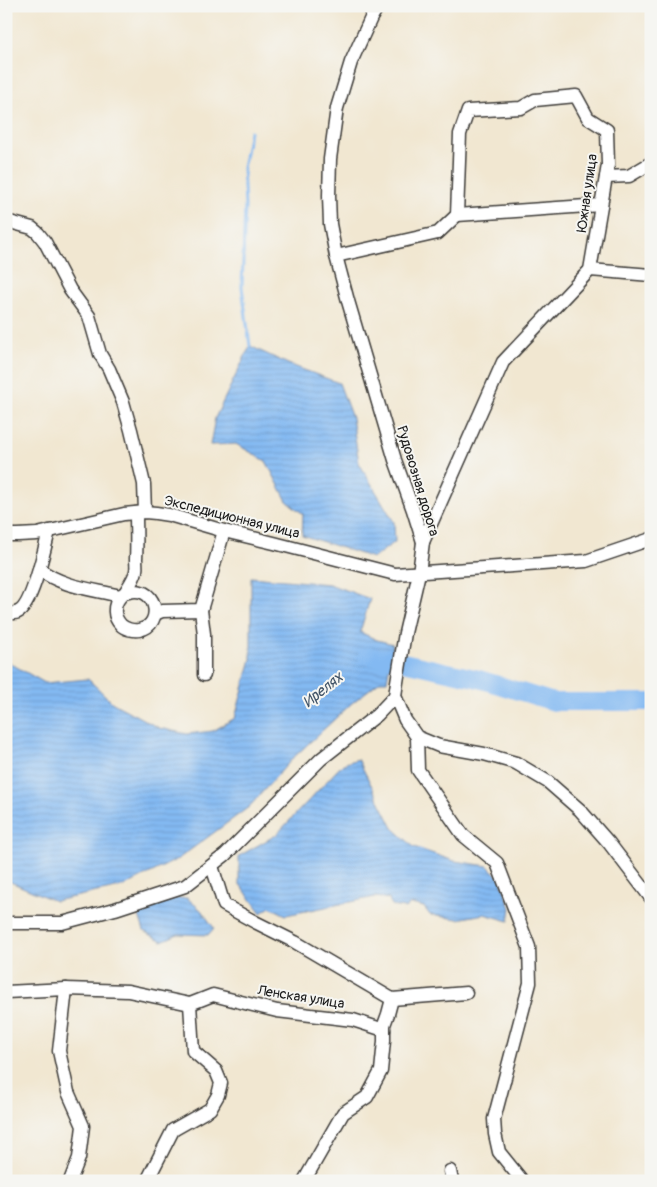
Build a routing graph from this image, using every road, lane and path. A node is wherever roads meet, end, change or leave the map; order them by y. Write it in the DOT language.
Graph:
graph roads {
  1 [pos="378,6"];
  2 [pos="651,163"];
  3 [pos="606,177"];
  4 [pos="601,205"];
  5 [pos="458,215"];
  6 [pos="6,221"];
  7 [pos="336,256"];
  8 [pos="590,270"];
  9 [pos="651,275"];
  10 [pos="141,512"];
  11 [pos="224,531"];
  12 [pos="50,532"];
  13 [pos="6,535"];
  14 [pos="651,539"];
  15 [pos="423,542"];
  16 [pos="39,569"];
  17 [pos="419,573"];
  18 [pos="123,594"];
  19 [pos="200,610"];
  20 [pos="6,613"];
  21 [pos="155,614"];
  22 [pos="204,675"];
  23 [pos="396,696"];
  24 [pos="417,737"];
  25 [pos="212,866"];
  26 [pos="651,898"];
  27 [pos="6,923"];
  28 [pos="66,989"];
  29 [pos="6,992"];
  30 [pos="466,993"];
  31 [pos="392,999"];
  32 [pos="190,1004"];
  33 [pos="384,1030"];
  34 [pos="70,1181"];
  35 [pos="147,1181"];
  36 [pos="304,1181"];
  37 [pos="521,1181"];
  1 -- 7 [label="street, Рудовозная дорога"];
  2 -- 3 [label="street"];
  3 -- 4 [label="street, Южная улица"];
  3 -- 5 [label="street, Южная улица"];
  4 -- 5 [label="street"];
  4 -- 8 [label="street, Южная улица"];
  5 -- 7 [label="street"];
  6 -- 10 [label="street"];
  7 -- 15 [label="street, Рудовозная дорога"];
  8 -- 9 [label="street"];
  8 -- 15 [label="street"];
  10 -- 11 [label="street, Экспедиционная улица"];
  10 -- 12 [label="street, Экспедиционная улица"];
  10 -- 18 [label="street"];
  11 -- 17 [label="street, Экспедиционная улица"];
  11 -- 19 [label="street"];
  12 -- 13 [label="street, Экспедиционная улица"];
  12 -- 16 [label="street"];
  14 -- 17 [label="street, Экспедиционная улица"];
  15 -- 17 [label="street, Рудовозная дорога"];
  16 -- 18 [label="street"];
  16 -- 20 [label="street"];
  17 -- 23 [label="street, Рудовозная дорога"];
  18 -- 21 [label="street"];
  18 -- 21 [label="street"];
  19 -- 21 [label="street"];
  19 -- 22 [label="street"];
  23 -- 24 [label="street, Рудовозная дорога"];
  23 -- 25 [label="street"];
  24 -- 26 [label="street"];
  24 -- 37 [label="street"];
  25 -- 27 [label="street"];
  25 -- 31 [label="street"];
  28 -- 29 [label="street"];
  28 -- 32 [label="street"];
  28 -- 34 [label="street"];
  30 -- 31 [label="street"];
  31 -- 33 [label="street"];
  32 -- 33 [label="street, Ленская улица"];
  32 -- 35 [label="street"];
  33 -- 36 [label="street"];
}
